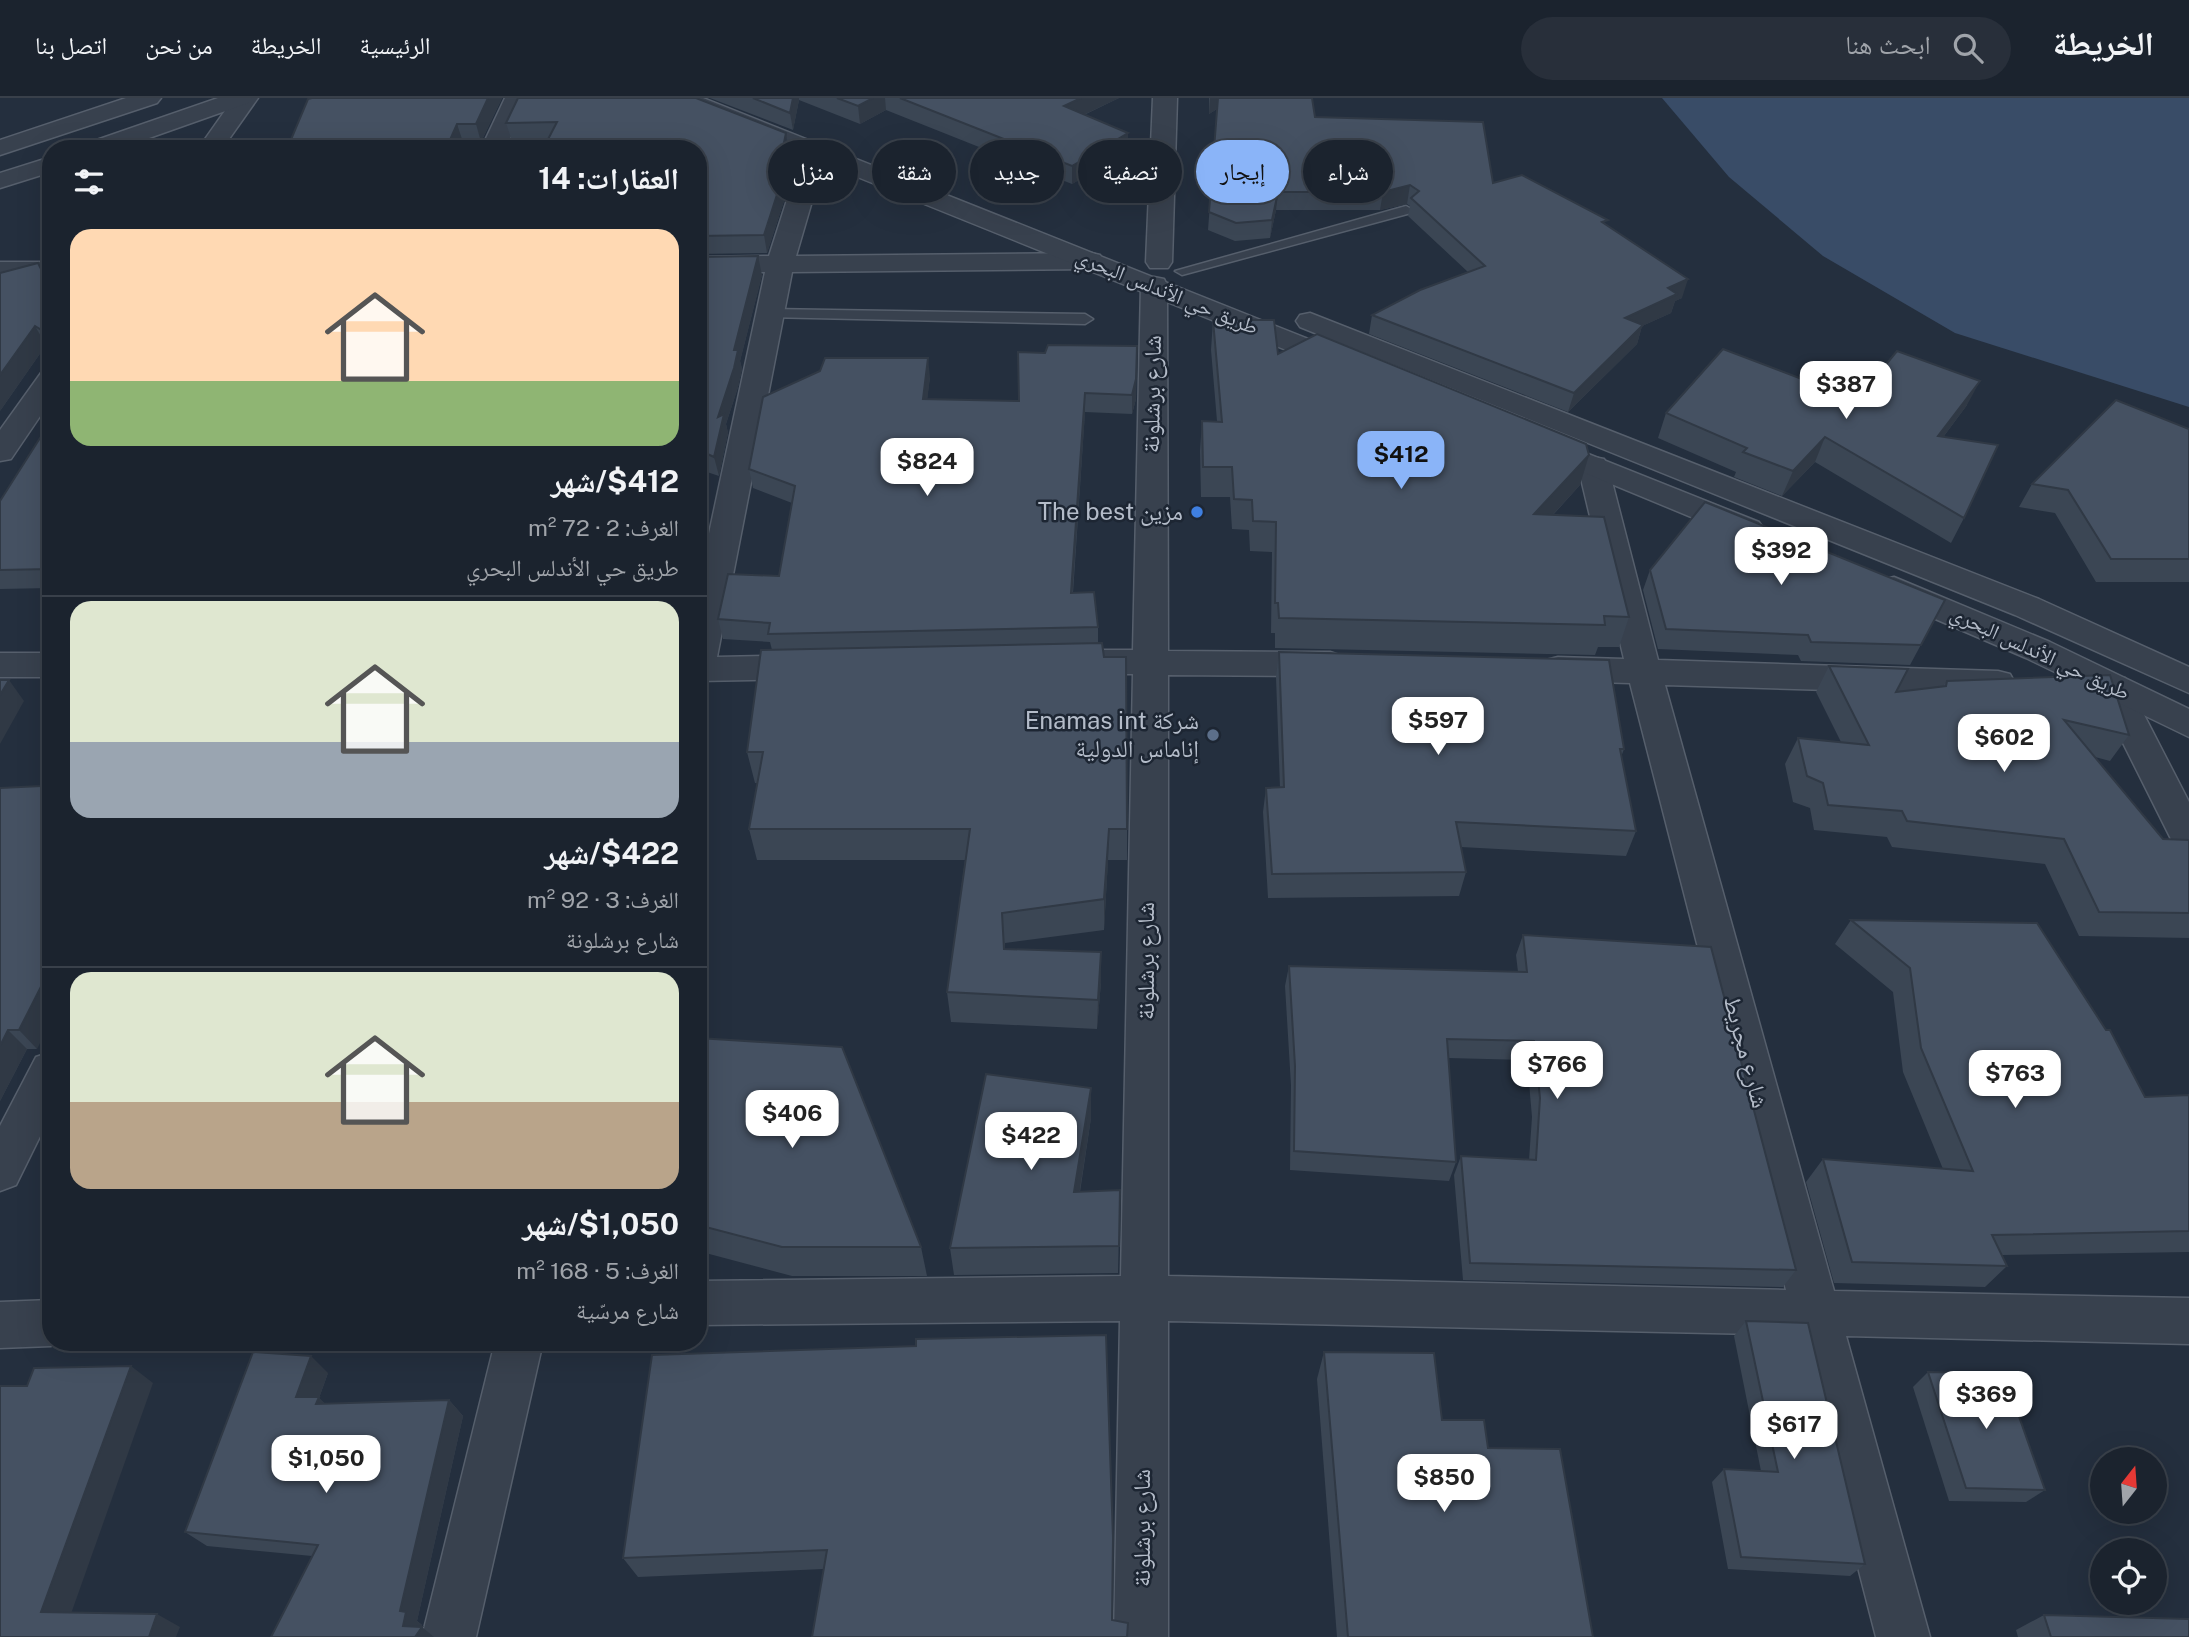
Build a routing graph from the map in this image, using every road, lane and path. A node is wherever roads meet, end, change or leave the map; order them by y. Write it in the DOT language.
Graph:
graph roads {
  1 [pos="149,98"];
  2 [pos="240,98"];
  3 [pos="246,98"];
  4 [pos="517,98"];
  5 [pos="682,98"];
  6 [pos="747,98"];
  7 [pos="1165,98"];
  8 [pos="120,140"];
  9 [pos="216,140"];
  10 [pos="497,140"];
  11 [pos="790,140"];
  12 [pos="0,148"];
  13 [pos="42,167"];
  14 [pos="858,167"];
  15 [pos="0,181"];
  16 [pos="799,203"];
  17 [pos="1406,210"];
  18 [pos="1091,261"];
  19 [pos="707,265"];
  20 [pos="780,265"];
  21 [pos="0,270"];
  22 [pos="42,270"];
  23 [pos="1165,273"];
  24 [pos="770,314"];
  25 [pos="1085,319"];
  26 [pos="1399,386"];
  27 [pos="42,392"];
  28 [pos="1516,434"];
  29 [pos="0,452"];
  30 [pos="1593,466"];
  31 [pos="1773,539"];
  32 [pos="1864,576"];
  33 [pos="707,624"];
  34 [pos="1149,660"];
  35 [pos="1040,663"];
  36 [pos="0,665"];
  37 [pos="1355,665"];
  38 [pos="42,666"];
  39 [pos="848,666"];
  40 [pos="707,668"];
  41 [pos="1521,668"];
  42 [pos="1644,671"];
  43 [pos="2189,681"];
  44 [pos="2113,687"];
  45 [pos="2189,724"];
  46 [pos="2189,839"];
  47 [pos="42,1087"];
  48 [pos="0,1171"];
  49 [pos="1144,1298"];
  50 [pos="707,1303"];
  51 [pos="1816,1314"];
  52 [pos="2189,1321"];
  53 [pos="42,1323"];
  54 [pos="0,1325"];
  55 [pos="517,1351"];
  56 [pos="449,1637"];
  57 [pos="1141,1637"];
  58 [pos="1903,1637"];
  1 -- 12 [label="street"];
  2 -- 8 [label="street"];
  3 -- 9 [label="street"];
  4 -- 10 [label="street"];
  5 -- 11 [label="street, طريق حي الأندلس البحري"];
  6 -- 23 [label="street, طريق حي الأندلس البحري"];
  7 -- 23 [label="street, شارع برشلونة"];
  13 -- 15 [label="street"];
  14 -- 18 [label="street, طريق حي الأندلس البحري"];
  16 -- 20 [label="street"];
  17 -- 23 [label="lane"];
  18 -- 20 [label="street"];
  18 -- 23 [label="street, طريق حي الأندلس البحري"];
  19 -- 20 [label="street"];
  20 -- 24 [label="street"];
  21 -- 22 [label="street"];
  23 -- 26 [label="street, طريق حي الأندلس البحري"];
  23 -- 34 [label="street, شارع برشلونة"];
  23 -- 43 [label="street, طريق حي الأندلس البحري"];
  24 -- 25 [label="lane"];
  24 -- 33 [label="street"];
  27 -- 29 [label="street"];
  28 -- 30 [label="street"];
  30 -- 31 [label="street"];
  30 -- 42 [label="street, شارع مجريط"];
  32 -- 44 [label="street, طريق حي الأندلس البحري"];
  34 -- 35 [label="street"];
  34 -- 37 [label="street"];
  34 -- 49 [label="street, شارع برشلونة"];
  36 -- 38 [label="street"];
  39 -- 40 [label="street"];
  41 -- 42 [label="street"];
  42 -- 44 [label="street"];
  42 -- 51 [label="street, شارع مجريط"];
  44 -- 45 [label="street, طريق حي الأندلس البحري"];
  44 -- 46 [label="street"];
  47 -- 48 [label="street"];
  49 -- 50 [label="street"];
  49 -- 51 [label="street"];
  49 -- 57 [label="street, شارع برشلونة"];
  51 -- 52 [label="street"];
  51 -- 58 [label="street, شارع مجريط"];
  53 -- 54 [label="street"];
  55 -- 56 [label="street"];
}
